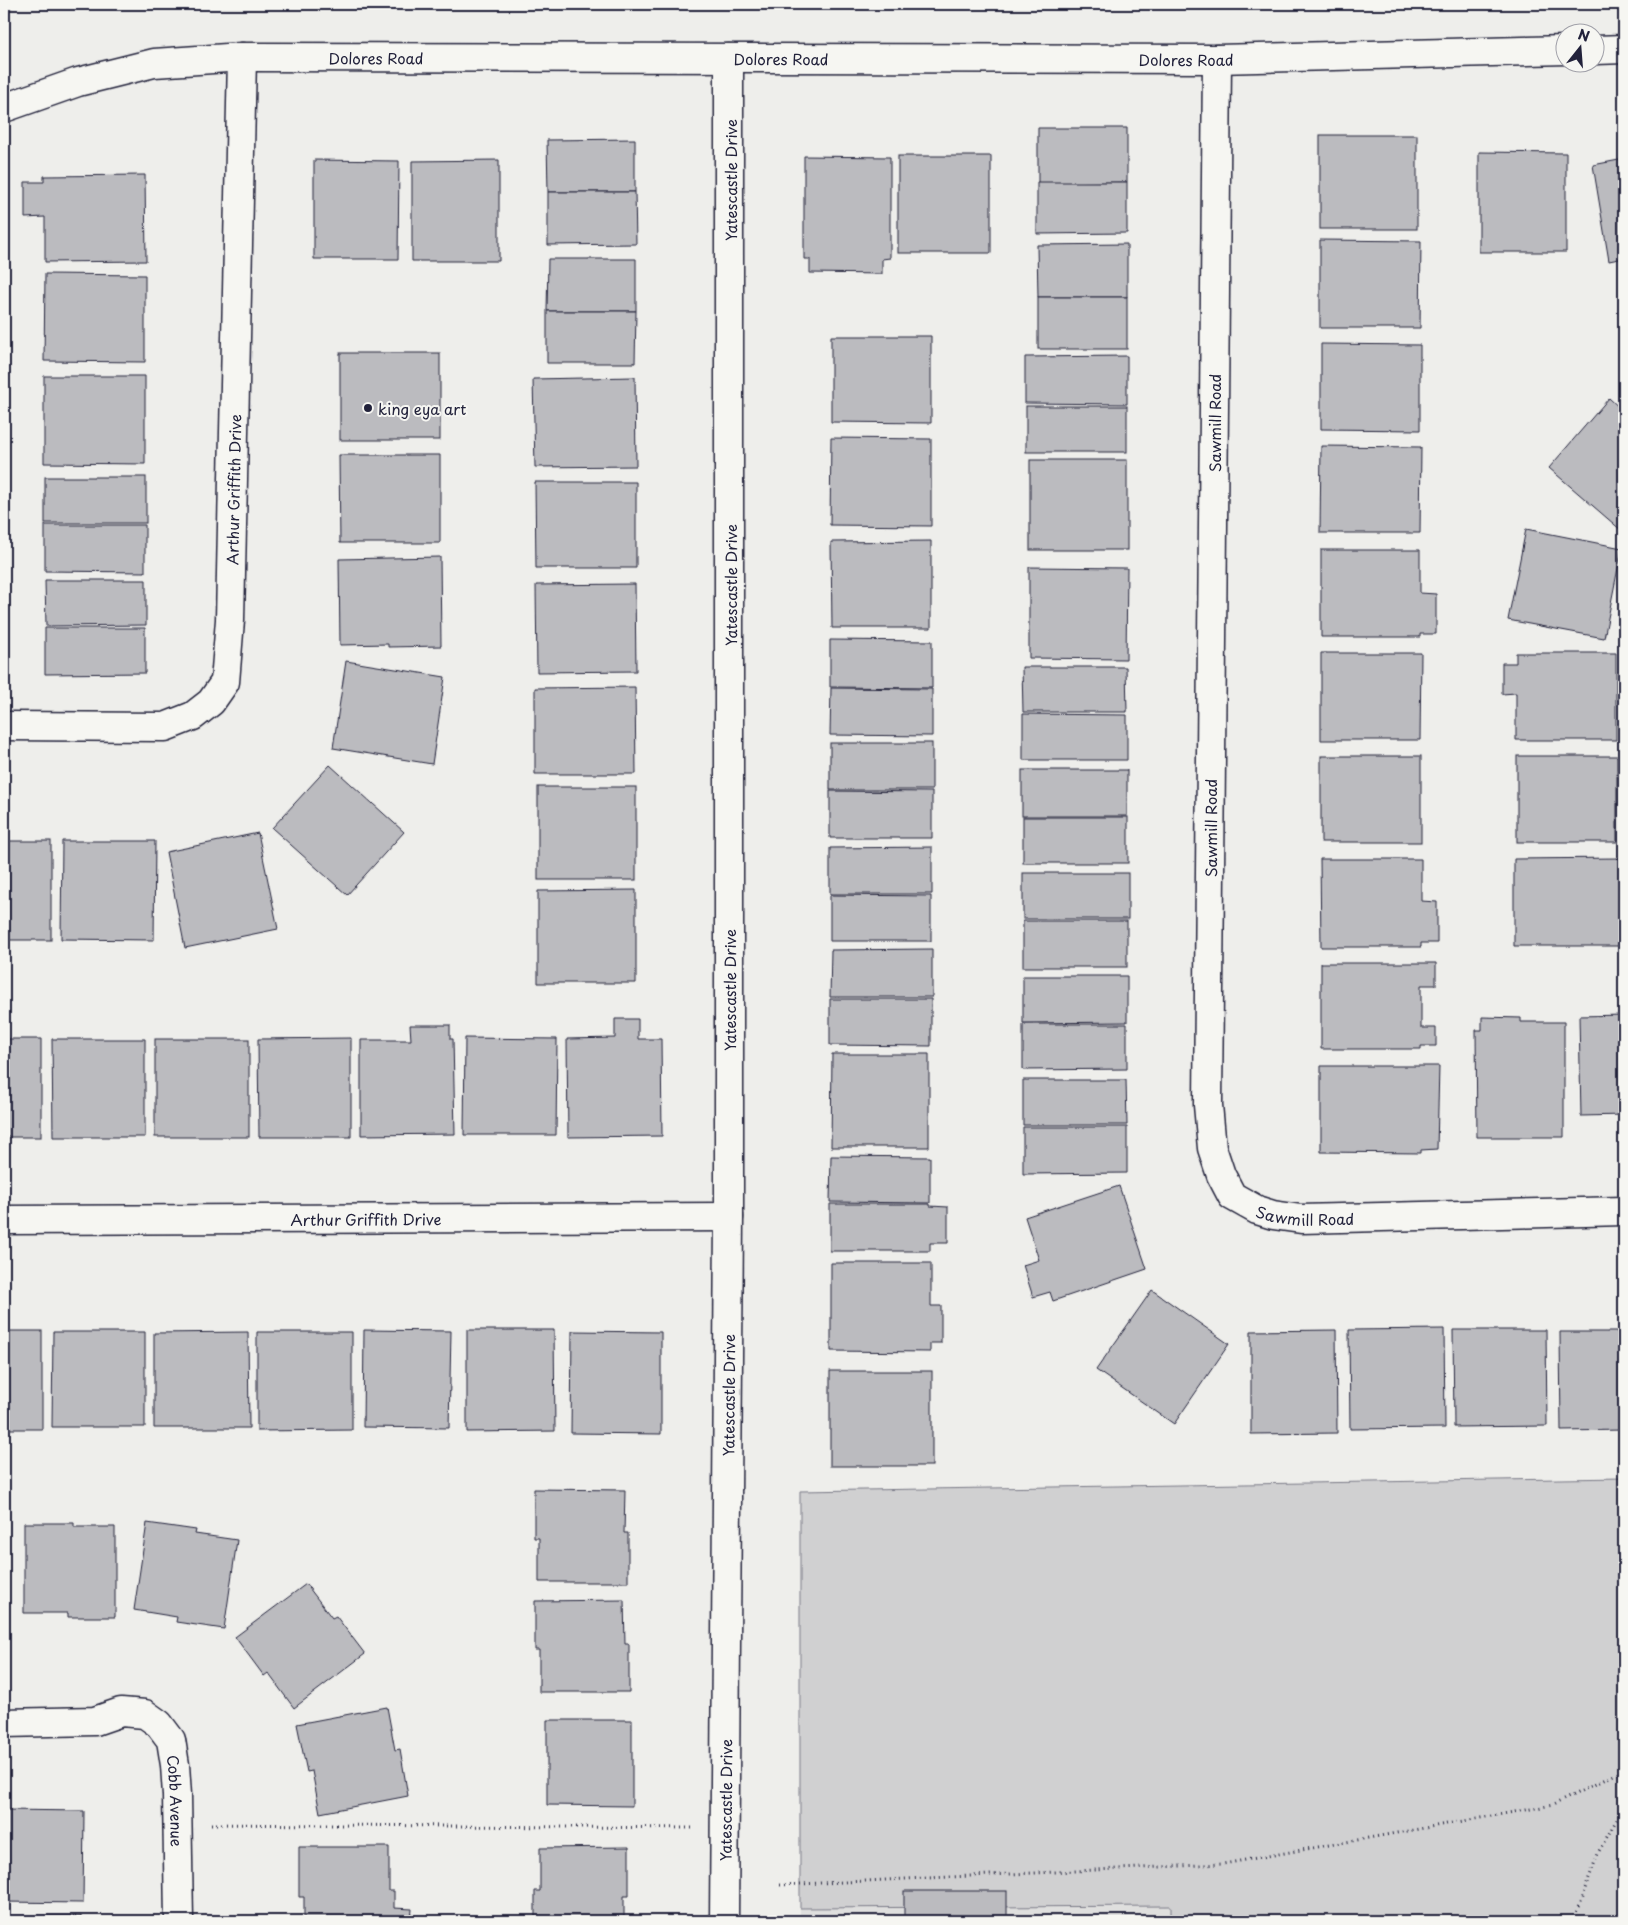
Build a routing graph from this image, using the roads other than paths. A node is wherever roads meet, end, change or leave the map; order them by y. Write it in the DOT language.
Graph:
graph roads {
  1 [pos="1624,49"];
  2 [pos="1556,50"];
  3 [pos="1606,50"];
  4 [pos="242,57"];
  5 [pos="729,58"];
  6 [pos="1217,59"];
  7 [pos="4,108"];
  8 [pos="4,726"];
  9 [pos="1624,1211"];
  10 [pos="729,1217"];
  11 [pos="4,1220"];
  12 [pos="4,1723"];
  13 [pos="179,1921"];
  14 [pos="724,1921"];
  1 -- 3 [label="street"];
  2 -- 6 [label="street, Dolores Road"];
  4 -- 5 [label="street, Dolores Road"];
  4 -- 7 [label="street, Dolores Road"];
  4 -- 8 [label="street, Arthur Griffith Drive"];
  5 -- 6 [label="street, Dolores Road"];
  5 -- 10 [label="street, Yatescastle Drive"];
  6 -- 9 [label="street, Sawmill Road"];
  10 -- 11 [label="street, Arthur Griffith Drive"];
  10 -- 14 [label="street, Yatescastle Drive"];
  12 -- 13 [label="street, Cobb Avenue"];
}
